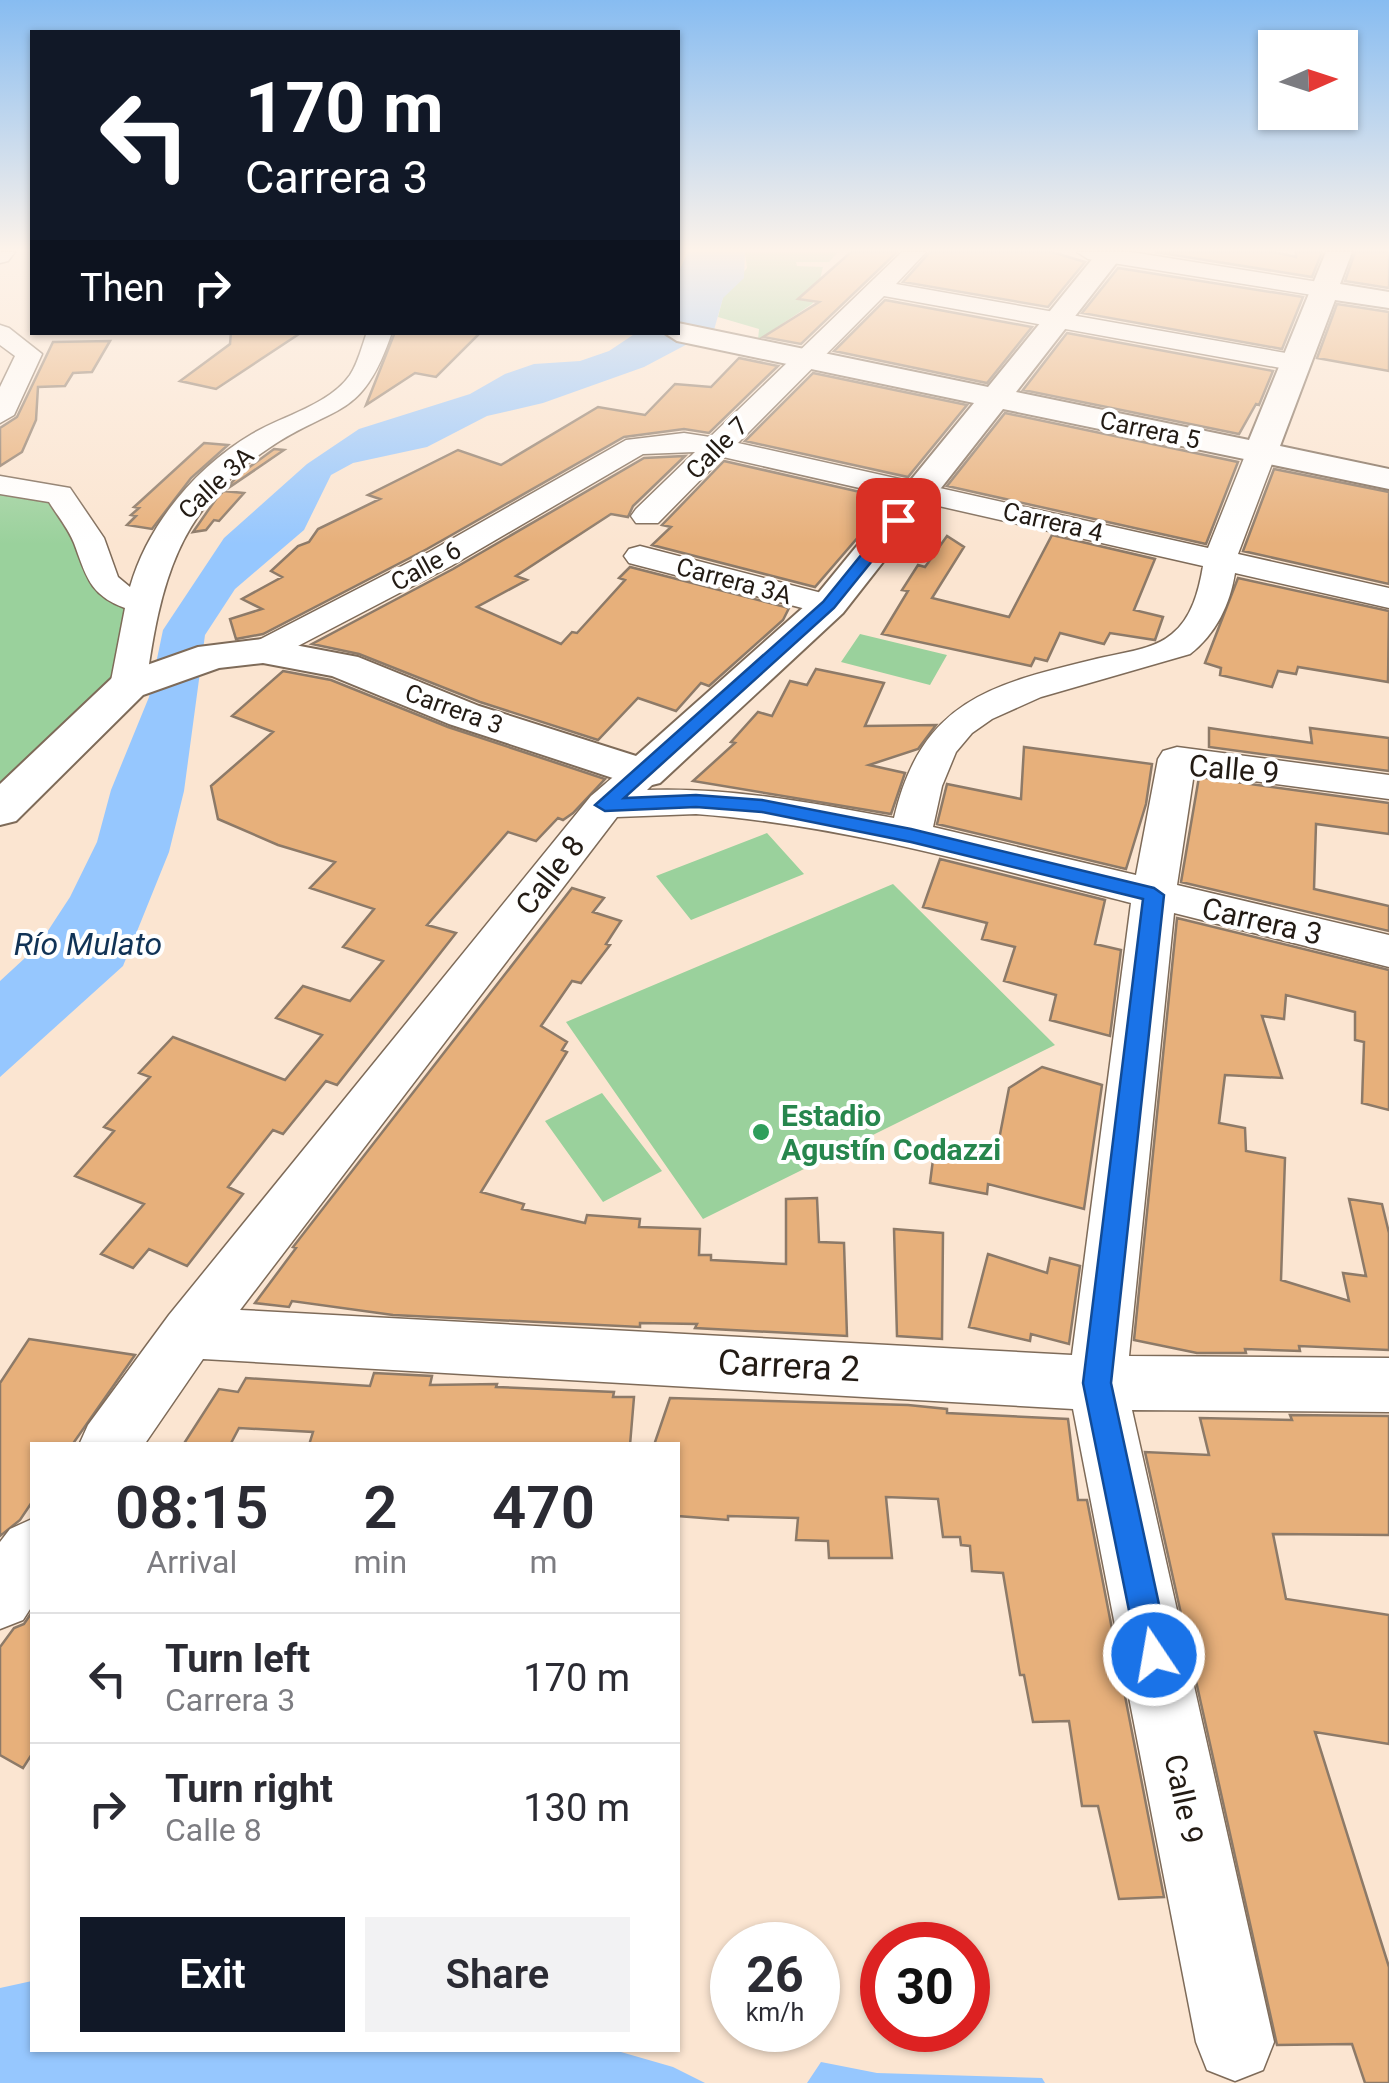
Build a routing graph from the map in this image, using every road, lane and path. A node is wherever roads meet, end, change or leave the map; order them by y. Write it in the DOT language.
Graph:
graph roads {
  1 [pos="22,349"];
  2 [pos="373,349"];
  3 [pos="753,349"];
  4 [pos="819,349"];
  5 [pos="1037,349"];
  6 [pos="1223,349"];
  7 [pos="1302,349"];
  8 [pos="809,360"];
  9 [pos="1297,363"];
  10 [pos="998,398"];
  11 [pos="0,415"];
  12 [pos="717,447"];
  13 [pos="1261,453"];
  14 [pos="1389,479"];
  15 [pos="0,485"];
  16 [pos="920,492"];
  17 [pos="646,516"];
  18 [pos="640,556"];
  19 [pos="1220,559"];
  20 [pos="1389,598"];
  21 [pos="140,602"];
  22 [pos="829,605"];
  23 [pos="263,651"];
  24 [pos="133,683"];
  25 [pos="644,773"];
  26 [pos="1389,787"];
  27 [pos="605,805"];
  28 [pos="0,810"];
  29 [pos="911,836"];
  30 [pos="1154,895"];
  31 [pos="1389,951"];
  32 [pos="189,1333"];
  33 [pos="1097,1383"];
  34 [pos="1389,1385"];
  35 [pos="111,1442"];
  36 [pos="30,1554"];
  37 [pos="0,1596"];
  38 [pos="1235,2042"];
  1 -- 11 [label="street"];
  2 -- 21 [label="street, Calle 3A"];
  3 -- 8 [label="main road, Carrera 5"];
  4 -- 8 [label="street, Calle 7"];
  5 -- 10 [label="main road, Calle 8"];
  6 -- 9 [label="street"];
  7 -- 9 [label="main road"];
  8 -- 10 [label="main road, Carrera 5"];
  8 -- 12 [label="street, Calle 7"];
  9 -- 13 [label="main road"];
  10 -- 13 [label="main road, Carrera 5"];
  10 -- 16 [label="main road, Calle 8"];
  12 -- 16 [label="street, Carrera 4"];
  12 -- 17 [label="street, Calle 7"];
  12 -- 23 [label="street, Calle 6"];
  13 -- 14 [label="main road, Carrera 5"];
  13 -- 19 [label="street"];
  15 -- 21 [label="street"];
  16 -- 19 [label="street, Carrera 4"];
  16 -- 22 [label="main road, Calle 8"];
  18 -- 22 [label="street, Carrera 3A"];
  19 -- 20 [label="street, Carrera 4"];
  19 -- 29 [label="street"];
  21 -- 24 [label="street, Calle 3A"];
  22 -- 25 [label="main road, Calle 8"];
  23 -- 24 [label="main road, Calle 6"];
  23 -- 25 [label="main road, Carrera 3"];
  24 -- 28 [label="main road"];
  25 -- 27 [label="street, Calle 8"];
  26 -- 30 [label="street, Calle 9"];
  27 -- 29 [label="street, Carrera 3"];
  27 -- 32 [label="street, Calle 8"];
  29 -- 30 [label="street, Carrera 3"];
  30 -- 31 [label="street, Carrera 3"];
  30 -- 33 [label="street, Calle 9"];
  32 -- 33 [label="street, Carrera 2"];
  32 -- 35 [label="street, Calle 8"];
  33 -- 34 [label="street, Carrera 2"];
  33 -- 38 [label="street, Calle 9"];
  36 -- 37 [label="street"];
}
